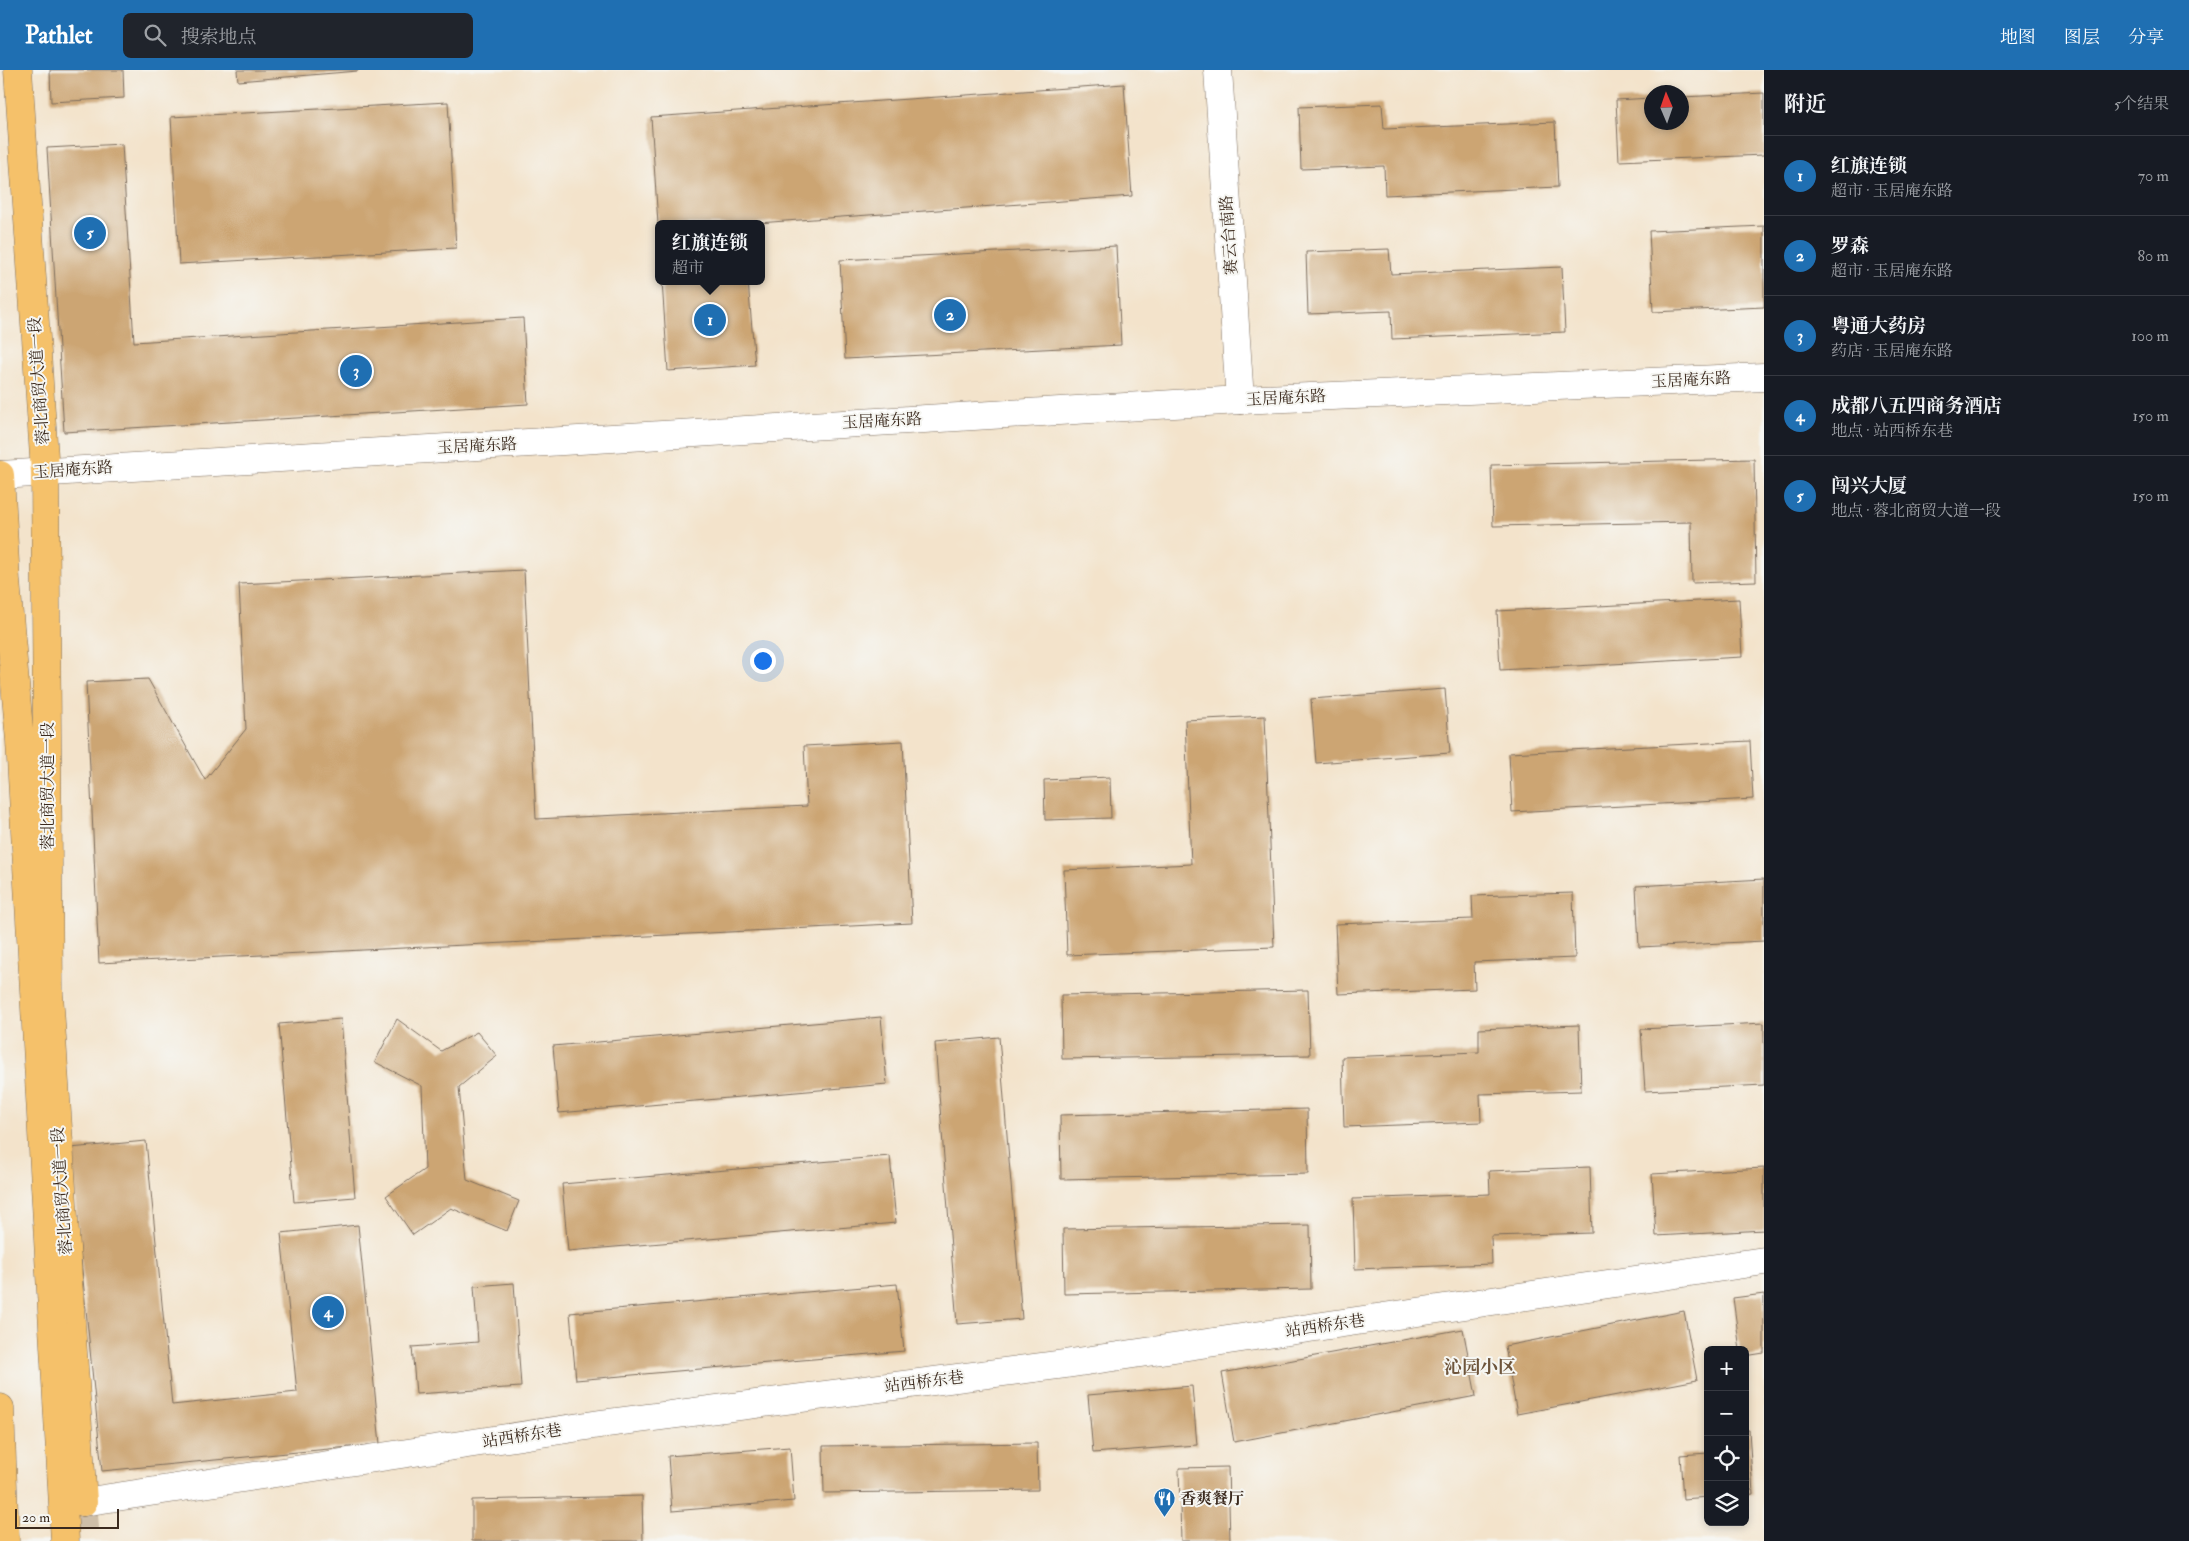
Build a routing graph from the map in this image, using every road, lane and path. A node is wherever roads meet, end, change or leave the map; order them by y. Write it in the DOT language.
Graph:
graph roads {
  1 [pos="18,70"];
  2 [pos="1218,70"];
  3 [pos="1764,377"];
  4 [pos="1240,400"];
  5 [pos="45,472"];
  6 [pos="0,475"];
  7 [pos="1764,1261"];
  8 [pos="0,1408"];
  9 [pos="83,1502"];
  10 [pos="5,1541"];
  11 [pos="65,1541"];
  1 -- 5 [label="main road, 蓉北商贸大道一段"];
  2 -- 4 [label="street, 赛云台南路"];
  3 -- 4 [label="street, 玉居庵东路"];
  4 -- 5 [label="street, 玉居庵东路"];
  5 -- 6 [label="street, 玉居庵东路"];
  5 -- 9 [label="main road, 蓉北商贸大道一段"];
  6 -- 11 [label="main road, 蓉北商贸大道一段"];
  7 -- 9 [label="street, 站西桥东巷"];
  8 -- 10 [label="main road"];
}
